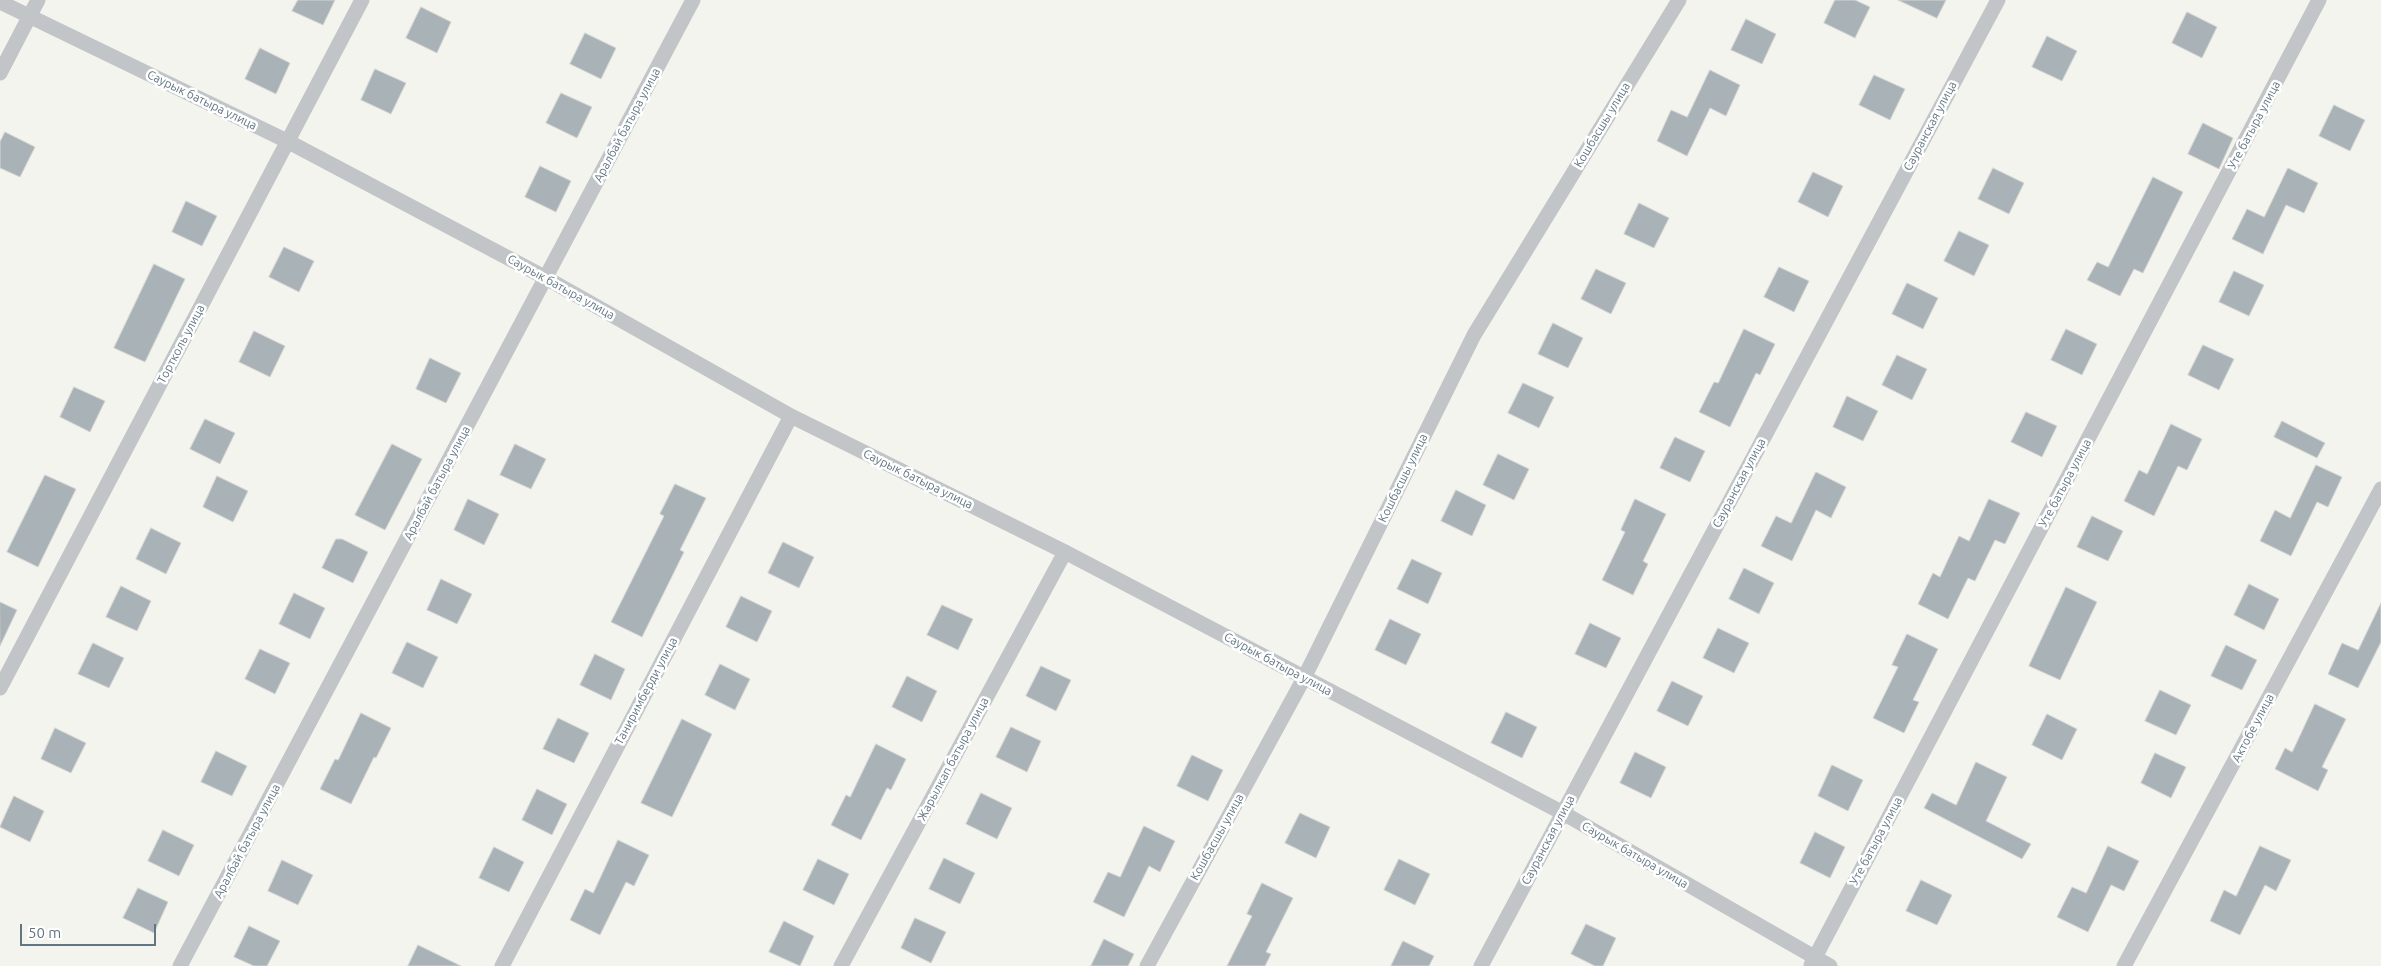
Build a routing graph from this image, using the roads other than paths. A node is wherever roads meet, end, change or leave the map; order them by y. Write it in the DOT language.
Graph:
graph roads {
  1 [pos="38,0"];
  2 [pos="362,0"];
  3 [pos="693,0"];
  4 [pos="1679,0"];
  5 [pos="1998,0"];
  6 [pos="2320,0"];
  7 [pos="0,2"];
  8 [pos="29,17"];
  9 [pos="0,72"];
  10 [pos="287,141"];
  11 [pos="546,278"];
  12 [pos="791,416"];
  13 [pos="2381,489"];
  14 [pos="1065,552"];
  15 [pos="1304,678"];
  16 [pos="0,688"];
  17 [pos="1563,813"];
  18 [pos="1813,962"];
  19 [pos="180,966"];
  20 [pos="502,966"];
  21 [pos="841,966"];
  22 [pos="1147,966"];
  23 [pos="1481,966"];
  24 [pos="1830,966"];
  25 [pos="2124,966"];
  1 -- 8 [label="street"];
  2 -- 10 [label="street, Тортколь улица"];
  3 -- 11 [label="street, Аралбай батыра улица"];
  4 -- 15 [label="street, Кошбасшы улица"];
  5 -- 17 [label="street, Сауранская улица"];
  6 -- 18 [label="street, Уте батыра улица"];
  7 -- 8 [label="street, Саурык батыра улица"];
  8 -- 9 [label="street"];
  8 -- 10 [label="street, Саурык батыра улица"];
  10 -- 11 [label="street, Саурык батыра улица"];
  10 -- 16 [label="street, Тортколь улица"];
  11 -- 12 [label="street, Саурык батыра улица"];
  11 -- 19 [label="street, Аралбай батыра улица"];
  12 -- 14 [label="street, Саурык батыра улица"];
  12 -- 20 [label="street, Таниримберди улица"];
  13 -- 25 [label="street, Актобе улица"];
  14 -- 15 [label="street, Саурык батыра улица"];
  14 -- 21 [label="street, Жарылкап батыра улица"];
  15 -- 17 [label="street, Саурык батыра улица"];
  15 -- 22 [label="street, Кошбасшы улица"];
  17 -- 18 [label="street, Саурык батыра улица"];
  17 -- 23 [label="street, Сауранская улица"];
  18 -- 24 [label="street, Саурык батыра улица"];
}
